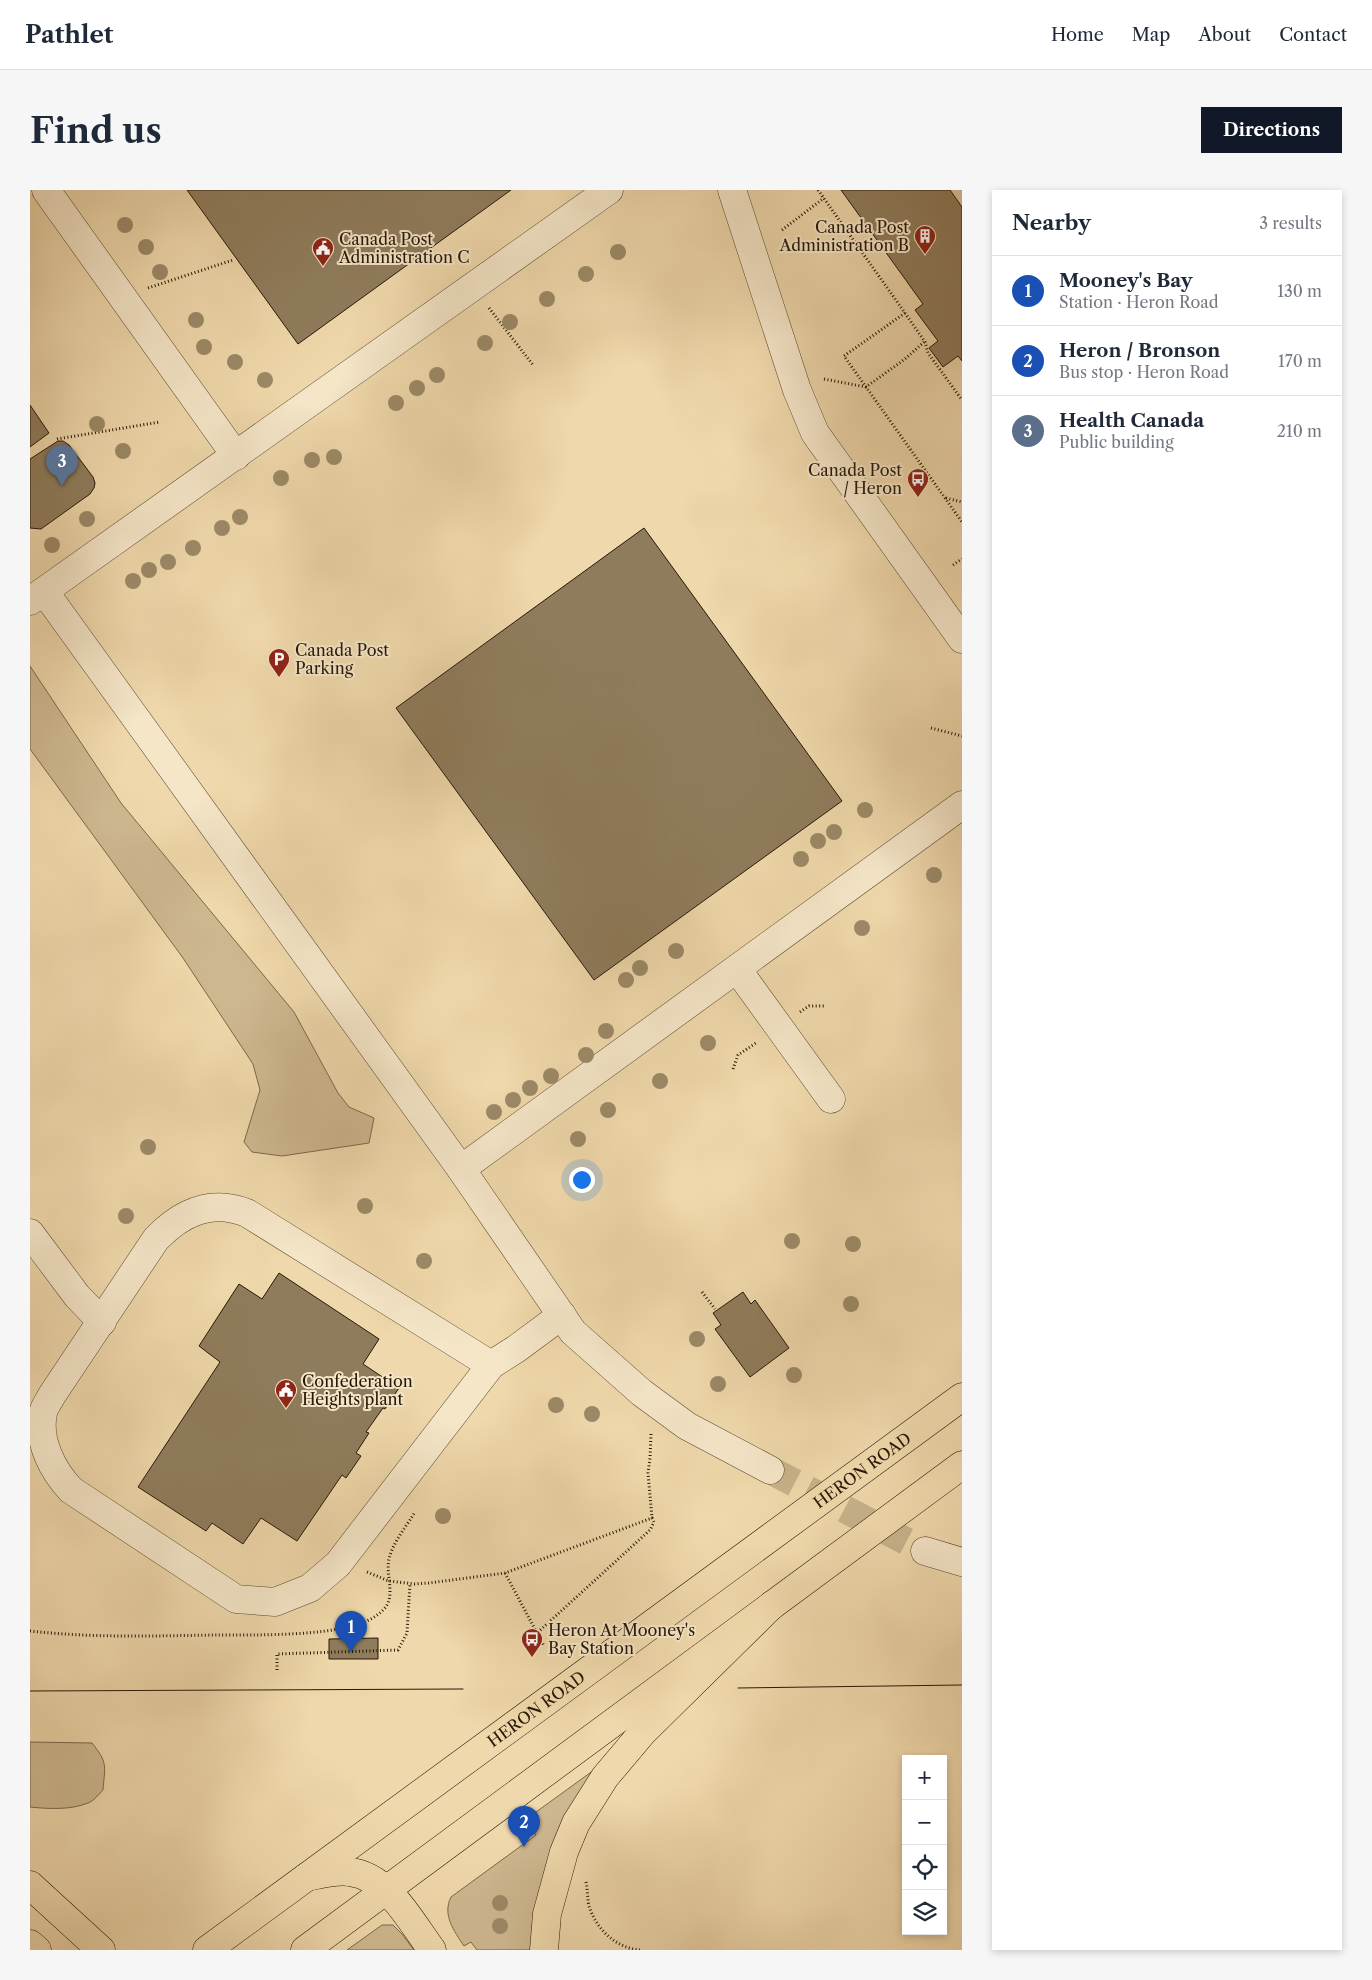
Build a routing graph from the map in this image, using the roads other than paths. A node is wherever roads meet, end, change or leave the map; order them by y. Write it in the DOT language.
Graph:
graph roads {
  1 [pos="46,190"];
  2 [pos="609,190"];
  3 [pos="732,190"];
  4 [pos="236,456"];
  5 [pos="37,596"];
  6 [pos="962,640"];
  7 [pos="962,805"];
  8 [pos="732,973"];
  9 [pos="825,1103"];
  10 [pos="461,1169"];
  11 [pos="30,1233"];
  12 [pos="562,1315"];
  13 [pos="102,1322"];
  14 [pos="491,1364"];
  15 [pos="962,1397"];
  16 [pos="962,1464"];
  17 [pos="770,1470"];
  18 [pos="925,1551"];
  19 [pos="962,1562"];
  20 [pos="772,1604"];
  21 [pos="307,1877"];
  22 [pos="30,1885"];
  23 [pos="387,1889"];
  24 [pos="30,1944"];
  25 [pos="37,1950"];
  26 [pos="101,1950"];
  27 [pos="207,1950"];
  28 [pos="305,1950"];
  29 [pos="432,1950"];
  30 [pos="544,1950"];
  1 -- 4 [label="street"];
  2 -- 4 [label="street"];
  3 -- 6 [label="street"];
  4 -- 5 [label="street"];
  5 -- 10 [label="street"];
  7 -- 8 [label="street"];
  8 -- 9 [label="street"];
  8 -- 10 [label="street"];
  10 -- 12 [label="street"];
  11 -- 13 [label="street"];
  12 -- 14 [label="street"];
  12 -- 17 [label="street"];
  13 -- 14 [label="street"];
  13 -- 14 [label="street"];
  15 -- 21 [label="main road, HERON ROAD"];
  16 -- 20 [label="main road"];
  18 -- 19 [label="street"];
  20 -- 23 [label="main road"];
  20 -- 30 [label="main road"];
  21 -- 23 [label="main road"];
  21 -- 27 [label="main road, HERON ROAD"];
  22 -- 26 [label="main road"];
  23 -- 28 [label="main road"];
  23 -- 29 [label="main road"];
  24 -- 25 [label="main road"];
}
